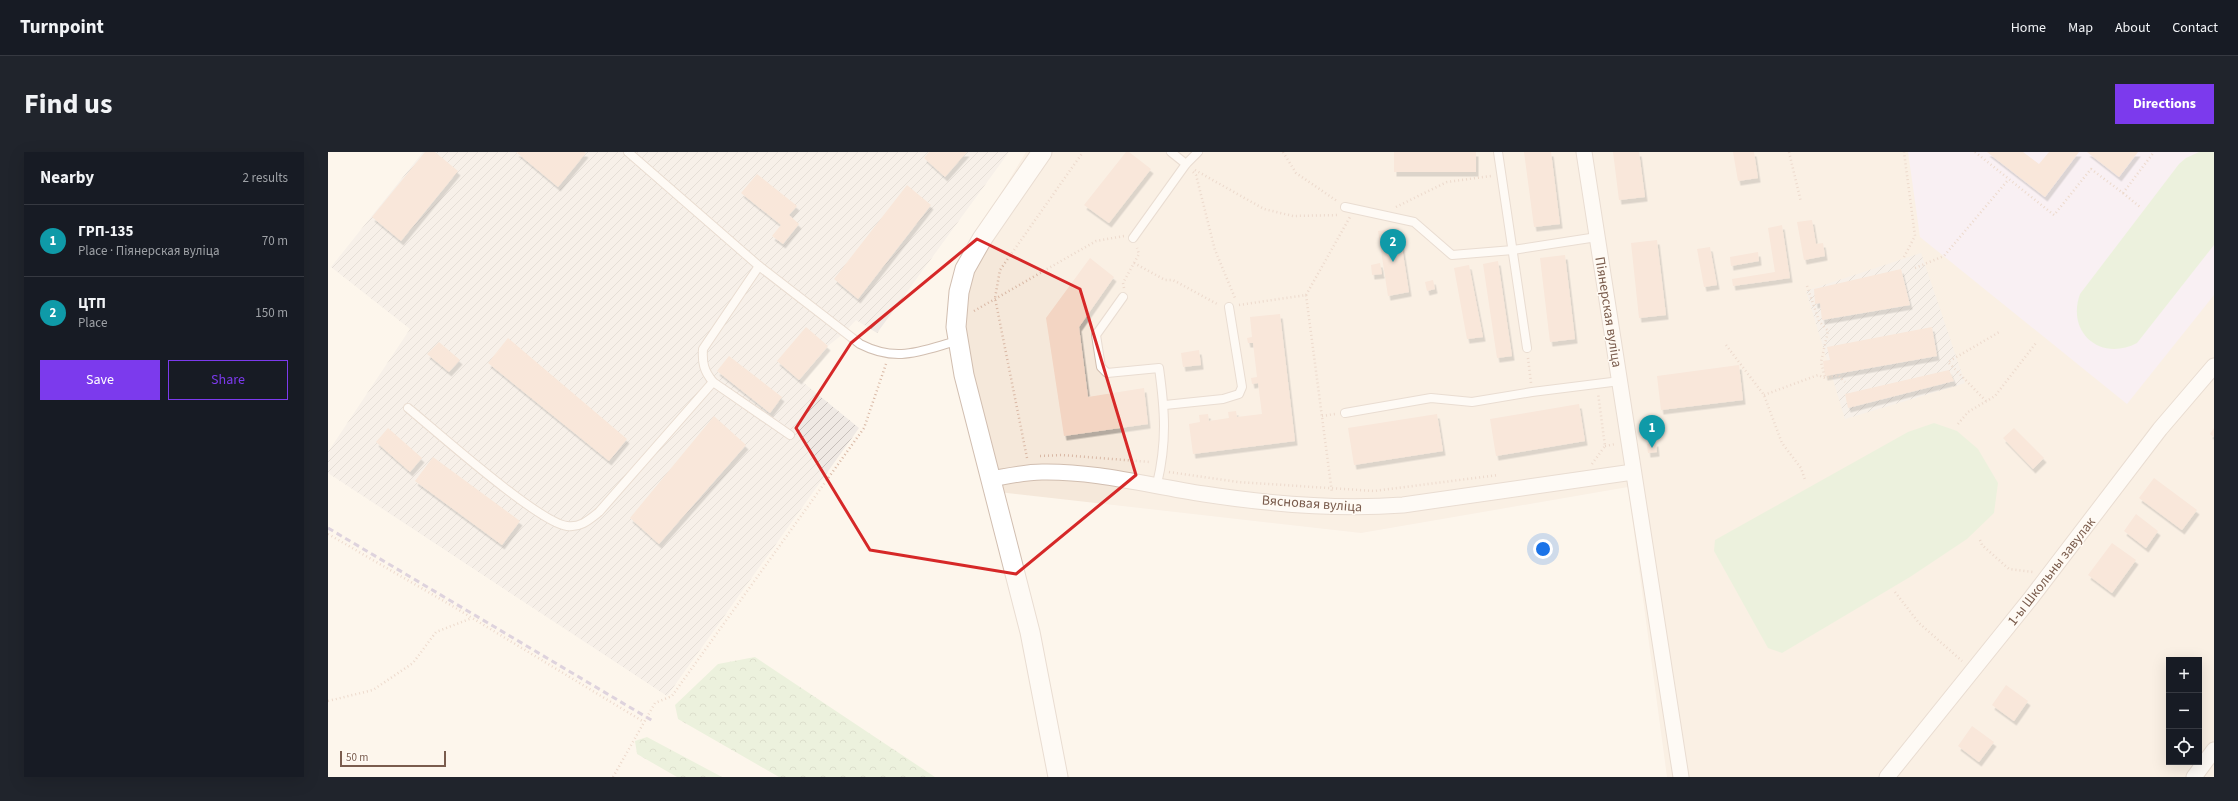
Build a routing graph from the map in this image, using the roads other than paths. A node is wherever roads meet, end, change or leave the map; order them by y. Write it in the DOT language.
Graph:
graph roads {
  1 [pos="628,152"];
  2 [pos="1042,152"];
  3 [pos="1171,152"];
  4 [pos="1198,152"];
  5 [pos="1498,152"];
  6 [pos="1584,152"];
  7 [pos="1186,164"];
  8 [pos="1346,207"];
  9 [pos="1134,236"];
  10 [pos="1597,237"];
  11 [pos="1513,250"];
  12 [pos="760,266"];
  13 [pos="1124,296"];
  14 [pos="1229,307"];
  15 [pos="957,341"];
  16 [pos="1527,348"];
  17 [pos="2214,366"];
  18 [pos="1620,381"];
  19 [pos="713,382"];
  20 [pos="1165,405"];
  21 [pos="408,408"];
  22 [pos="1345,413"];
  23 [pos="790,435"];
  24 [pos="1633,472"];
  25 [pos="1160,473"];
  26 [pos="991,479"];
  27 [pos="2214,750"];
  28 [pos="1058,777"];
  29 [pos="1680,777"];
  30 [pos="1887,777"];
  31 [pos="2194,777"];
  1 -- 12 [label="lane"];
  2 -- 15 [label="street"];
  3 -- 7 [label="lane"];
  4 -- 7 [label="lane"];
  5 -- 11 [label="lane"];
  6 -- 10 [label="street, Піянерская вуліца"];
  7 -- 9 [label="lane"];
  8 -- 11 [label="lane"];
  10 -- 11 [label="lane"];
  10 -- 18 [label="street, Піянерская вуліца"];
  11 -- 16 [label="lane"];
  12 -- 15 [label="lane"];
  12 -- 19 [label="lane"];
  13 -- 20 [label="lane"];
  14 -- 20 [label="lane"];
  15 -- 26 [label="street"];
  17 -- 30 [label="street, 1-ы Школьны завулак"];
  18 -- 22 [label="lane"];
  18 -- 24 [label="street, Піянерская вуліца"];
  19 -- 21 [label="lane"];
  19 -- 23 [label="lane"];
  20 -- 25 [label="lane"];
  24 -- 25 [label="street, Вясновая вуліца"];
  24 -- 29 [label="street, Піянерская вуліца"];
  25 -- 26 [label="street, Вясновая вуліца"];
  26 -- 28 [label="street"];
  27 -- 31 [label="street"];
}
